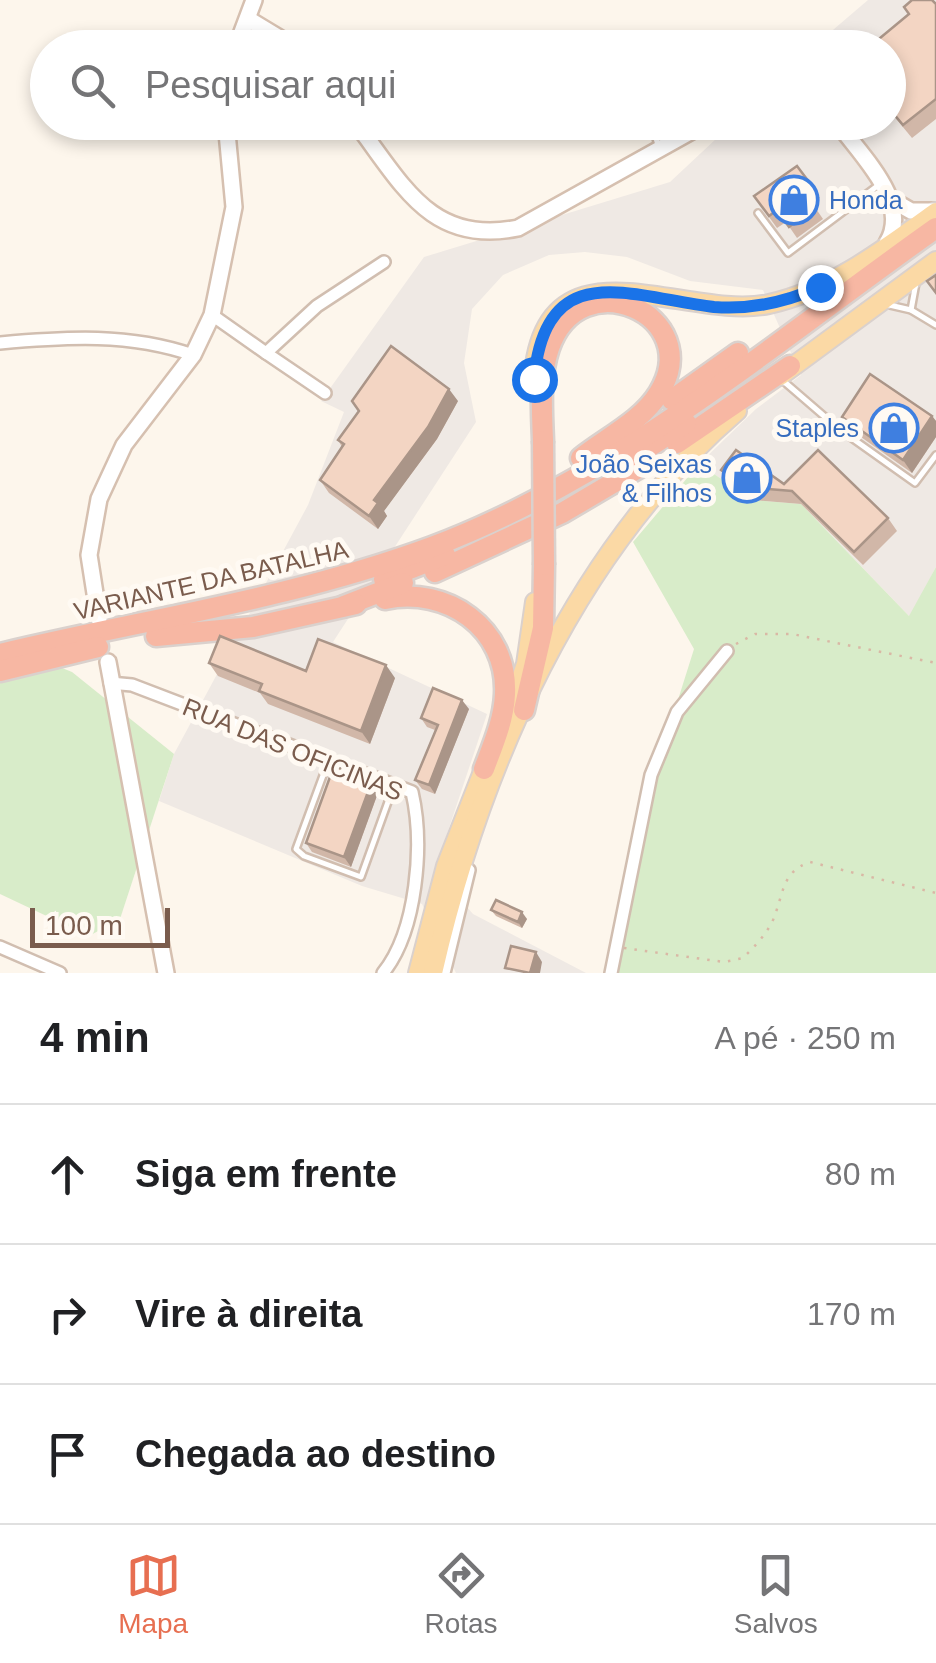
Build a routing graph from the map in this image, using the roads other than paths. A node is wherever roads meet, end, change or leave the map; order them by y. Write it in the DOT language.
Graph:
graph roads {
  1 [pos="254,0"];
  2 [pos="248,19"];
  3 [pos="243,30"];
  4 [pos="266,30"];
  5 [pos="228,140"];
  6 [pos="369,140"];
  7 [pos="656,140"];
  8 [pos="677,140"];
  9 [pos="849,140"];
  10 [pos="660,150"];
  11 [pos="880,184"];
  12 [pos="892,200"];
  13 [pos="758,213"];
  14 [pos="933,218"];
  15 [pos="887,244"];
  16 [pos="936,245"];
  17 [pos="384,262"];
  18 [pos="936,262"];
  19 [pos="918,274"];
  20 [pos="878,303"];
  21 [pos="911,310"];
  22 [pos="212,316"];
  23 [pos="936,325"];
  24 [pos="0,343"];
  25 [pos="266,353"];
  26 [pos="194,355"];
  27 [pos="784,371"];
  28 [pos="325,393"];
  29 [pos="538,442"];
  30 [pos="936,455"];
  31 [pos="581,458"];
  32 [pos="539,568"];
  33 [pos="344,606"];
  34 [pos="103,626"];
  35 [pos="156,636"];
  36 [pos="727,651"];
  37 [pos="0,654"];
  38 [pos="108,662"];
  39 [pos="0,670"];
  40 [pos="110,683"];
  41 [pos="524,710"];
  42 [pos="328,762"];
  43 [pos="488,776"];
  44 [pos="394,785"];
  45 [pos="0,947"];
  46 [pos="60,973"];
  47 [pos="166,973"];
  48 [pos="382,973"];
  49 [pos="418,973"];
  50 [pos="433,973"];
  51 [pos="444,973"];
  52 [pos="611,973"];
  1 -- 2 [label="street"];
  2 -- 3 [label="street"];
  2 -- 4 [label="street"];
  5 -- 22 [label="street"];
  6 -- 10 [label="street"];
  7 -- 10 [label="lane"];
  8 -- 10 [label="street"];
  9 -- 11 [label="street"];
  11 -- 12 [label="street"];
  11 -- 13 [label="lane"];
  12 -- 14 [label="street"];
  12 -- 15 [label="street"];
  14 -- 15 [label="main road"];
  14 -- 31 [label="highway"];
  14 -- 34 [label="highway, VARIANTE DA BATALHA"];
  15 -- 29 [label="main road"];
  16 -- 35 [label="highway, VARIANTE DA BATALHA"];
  17 -- 25 [label="street"];
  18 -- 19 [label="main road"];
  19 -- 20 [label="main road"];
  19 -- 21 [label="lane"];
  20 -- 21 [label="lane"];
  20 -- 27 [label="main road"];
  21 -- 23 [label="lane"];
  22 -- 25 [label="street"];
  22 -- 26 [label="street"];
  24 -- 26 [label="street"];
  25 -- 28 [label="street"];
  26 -- 34 [label="street"];
  27 -- 30 [label="lane"];
  27 -- 33 [label="highway"];
  27 -- 41 [label="main road"];
  29 -- 31 [label="highway"];
  29 -- 32 [label="highway, bridge"];
  31 -- 34 [label="highway"];
  32 -- 41 [label="highway"];
  32 -- 43 [label="main road"];
  33 -- 35 [label="highway"];
  33 -- 43 [label="highway"];
  34 -- 37 [label="highway, VARIANTE DA BATALHA"];
  35 -- 39 [label="highway, VARIANTE DA BATALHA"];
  36 -- 52 [label="street"];
  38 -- 40 [label="street"];
  40 -- 42 [label="street, RUA DAS OFICINAS"];
  40 -- 47 [label="street"];
  41 -- 43 [label="main road"];
  42 -- 44 [label="street, RUA DAS OFICINAS"];
  42 -- 44 [label="lane"];
  43 -- 49 [label="main road"];
  43 -- 50 [label="main road"];
  43 -- 51 [label="street"];
  44 -- 48 [label="street, RUA DAS OFICINAS"];
  45 -- 46 [label="street"];
}
